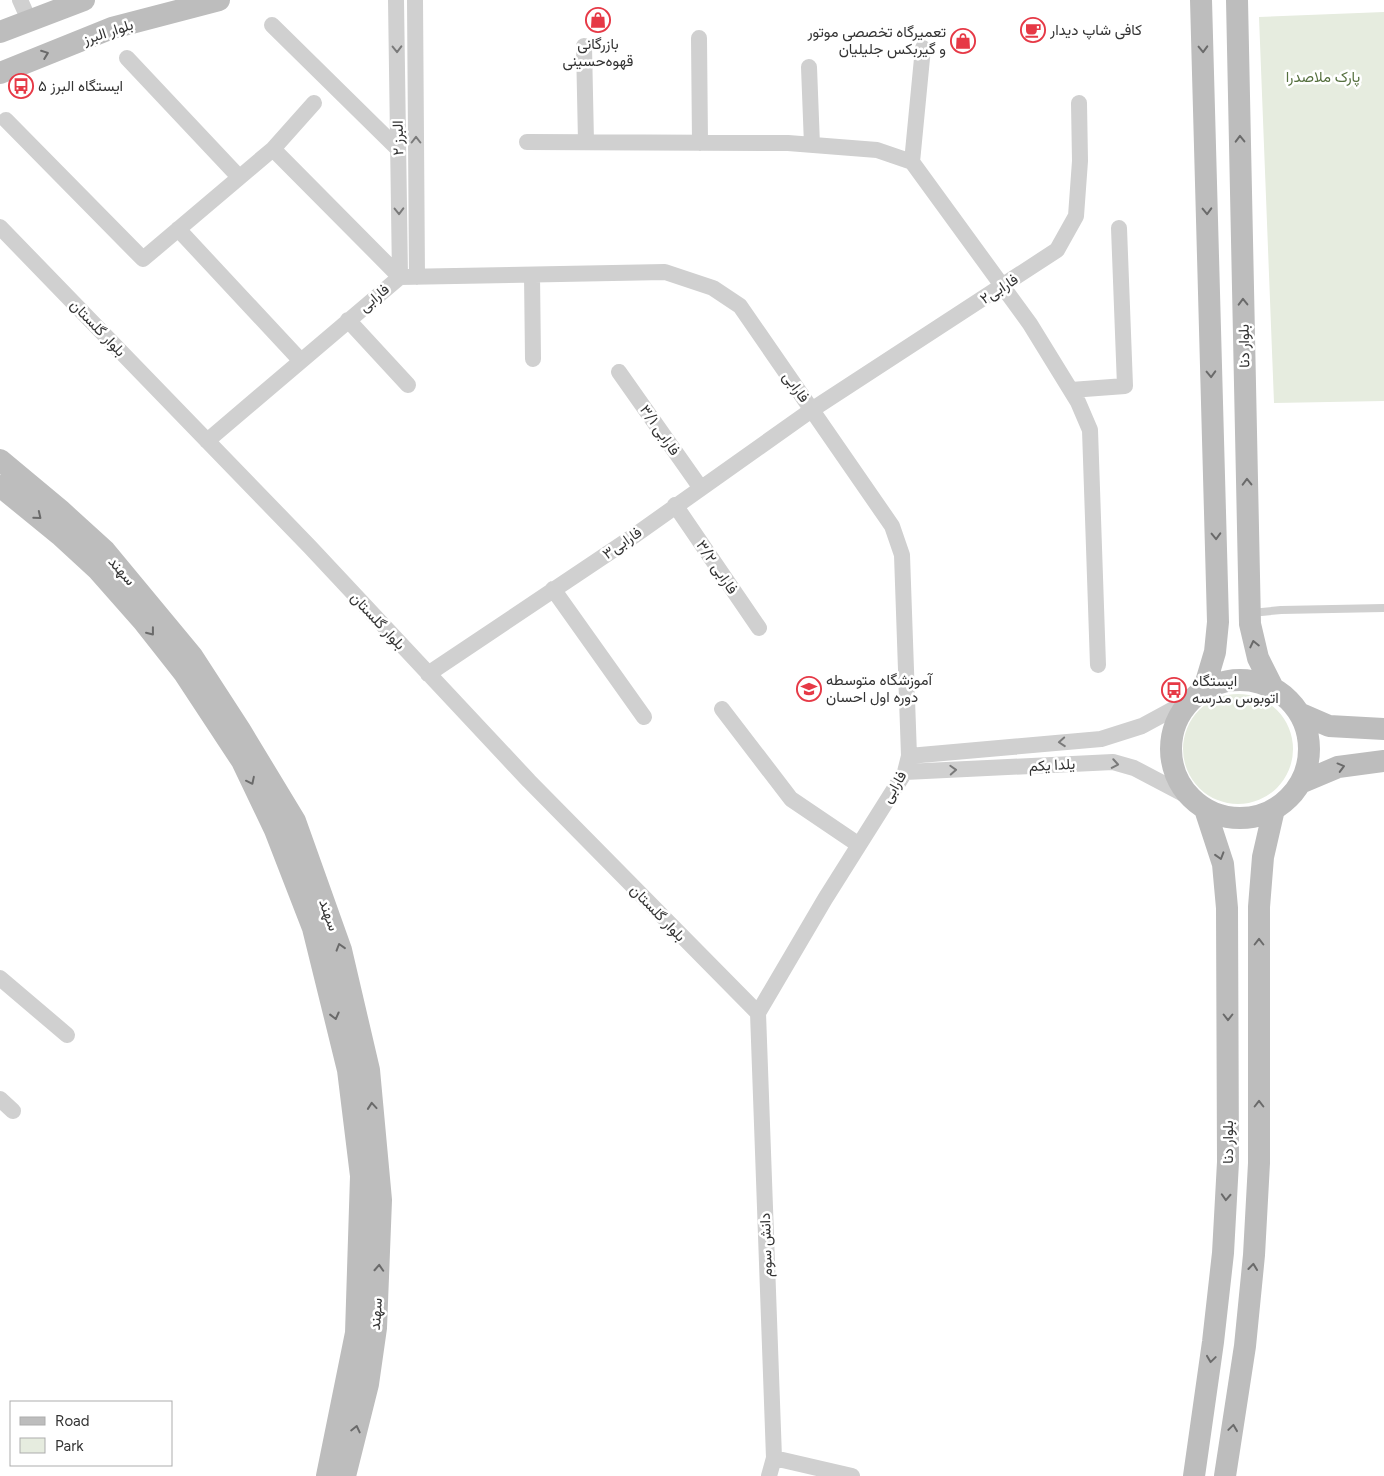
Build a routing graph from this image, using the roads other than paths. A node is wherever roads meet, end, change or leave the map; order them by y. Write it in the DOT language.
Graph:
graph roads {
  1 [pos="84,0"];
  2 [pos="219,0"];
  3 [pos="396,0"];
  4 [pos="415,0"];
  5 [pos="1201,0"];
  6 [pos="1237,0"];
  7 [pos="24,10"];
  8 [pos="272,25"];
  9 [pos="0,32"];
  10 [pos="700,38"];
  11 [pos="584,46"];
  12 [pos="924,48"];
  13 [pos="127,58"];
  14 [pos="809,67"];
  15 [pos="0,73"];
  16 [pos="314,103"];
  17 [pos="1079,103"];
  18 [pos="6,120"];
  19 [pos="527,142"];
  20 [pos="586,142"];
  21 [pos="700,142"];
  22 [pos="812,145"];
  23 [pos="273,149"];
  24 [pos="398,149"];
  25 [pos="912,162"];
  26 [pos="239,177"];
  27 [pos="0,227"];
  28 [pos="1119,228"];
  29 [pos="178,229"];
  30 [pos="532,274"];
  31 [pos="400,277"];
  32 [pos="417,277"];
  33 [pos="1003,287"];
  34 [pos="348,320"];
  35 [pos="533,359"];
  36 [pos="301,361"];
  37 [pos="619,372"];
  38 [pos="408,385"];
  39 [pos="1071,390"];
  40 [pos="813,409"];
  41 [pos="207,441"];
  42 [pos="0,460"];
  43 [pos="0,486"];
  44 [pos="700,487"];
  45 [pos="675,505"];
  46 [pos="554,590"];
  47 [pos="1384,608"];
  48 [pos="1250,613"];
  49 [pos="759,628"];
  50 [pos="1098,665"];
  51 [pos="428,674"];
  52 [pos="1273,688"];
  53 [pos="1197,694"];
  54 [pos="722,709"];
  55 [pos="1299,714"];
  56 [pos="644,717"];
  57 [pos="1384,729"];
  58 [pos="1384,761"];
  59 [pos="907,764"];
  60 [pos="1300,783"];
  61 [pos="1198,804"];
  62 [pos="1274,809"];
  63 [pos="859,845"];
  64 [pos="0,978"];
  65 [pos="758,1014"];
  66 [pos="67,1035"];
  67 [pos="0,1099"];
  68 [pos="13,1111"];
  69 [pos="774,1458"];
  70 [pos="327,1476"];
  71 [pos="345,1476"];
  72 [pos="769,1476"];
  73 [pos="852,1476"];
  74 [pos="1194,1476"];
  75 [pos="1226,1476"];
  1 -- 7 [label="main road"];
  15 -- 2 [label="main road, بلوار البرز, one-way"];
  3 -- 24 [label="street, البرز ۲, one-way"];
  32 -- 4 [label="street, البرز ۲, one-way"];
  5 -- 53 [label="main road, one-way"];
  48 -- 6 [label="main road, بلوار دنا, one-way"];
  7 -- 9 [label="main road"];
  8 -- 24 [label="street"];
  10 -- 21 [label="street"];
  11 -- 20 [label="street"];
  12 -- 25 [label="street"];
  13 -- 26 [label="street"];
  14 -- 22 [label="street"];
  16 -- 23 [label="street"];
  17 -- 33 [label="street, فارابی۲"];
  18 -- 29 [label="street"];
  19 -- 20 [label="street"];
  20 -- 21 [label="street"];
  21 -- 22 [label="street"];
  22 -- 25 [label="street"];
  23 -- 26 [label="street"];
  23 -- 31 [label="street"];
  24 -- 31 [label="street, البرز ۲, one-way"];
  25 -- 33 [label="street"];
  26 -- 29 [label="street"];
  27 -- 41 [label="street, بلوار گلستان"];
  28 -- 39 [label="street"];
  29 -- 36 [label="street"];
  30 -- 32 [label="street, فارابی"];
  30 -- 35 [label="street"];
  30 -- 40 [label="street, فارابی"];
  31 -- 32 [label="street, فارابی"];
  31 -- 34 [label="street, فارابی"];
  33 -- 39 [label="street"];
  33 -- 40 [label="street, فارابی۲"];
  34 -- 36 [label="street, فارابی"];
  34 -- 38 [label="street"];
  36 -- 41 [label="street, فارابی"];
  37 -- 44 [label="street, فارابی ۳/۱"];
  39 -- 50 [label="street"];
  40 -- 44 [label="street, فارابی۳"];
  40 -- 59 [label="street, فارابی"];
  41 -- 51 [label="street, بلوار گلستان"];
  71 -- 42 [label="main road, سهند, one-way"];
  43 -- 70 [label="main road, سهند, one-way"];
  44 -- 45 [label="street, فارابی۳"];
  45 -- 46 [label="street, فارابی۳"];
  45 -- 49 [label="street, فارابی ۳/۲"];
  46 -- 51 [label="street, فارابی۳"];
  46 -- 56 [label="street"];
  47 -- 48 [label="lane"];
  52 -- 48 [label="main road, بلوار دنا, one-way"];
  51 -- 65 [label="street, بلوار گلستان"];
  52 -- 53 [label="main road"];
  52 -- 55 [label="main road"];
  53 -- 59 [label="street, یلدا یکم, one-way"];
  53 -- 61 [label="main road"];
  54 -- 63 [label="street"];
  55 -- 57 [label="main road"];
  55 -- 60 [label="main road"];
  60 -- 58 [label="main road, one-way"];
  59 -- 61 [label="street, یلدا یکم, one-way"];
  59 -- 63 [label="street, فارابی"];
  60 -- 62 [label="main road"];
  61 -- 62 [label="main road"];
  61 -- 74 [label="main road, بلوار دنا, one-way"];
  75 -- 62 [label="main road, بلوار دنا, one-way"];
  63 -- 65 [label="street, فارابی"];
  64 -- 66 [label="street"];
  65 -- 69 [label="street, دانش سوم"];
  67 -- 68 [label="street"];
  69 -- 72 [label="street, دانش سوم"];
  69 -- 73 [label="street"];
}
